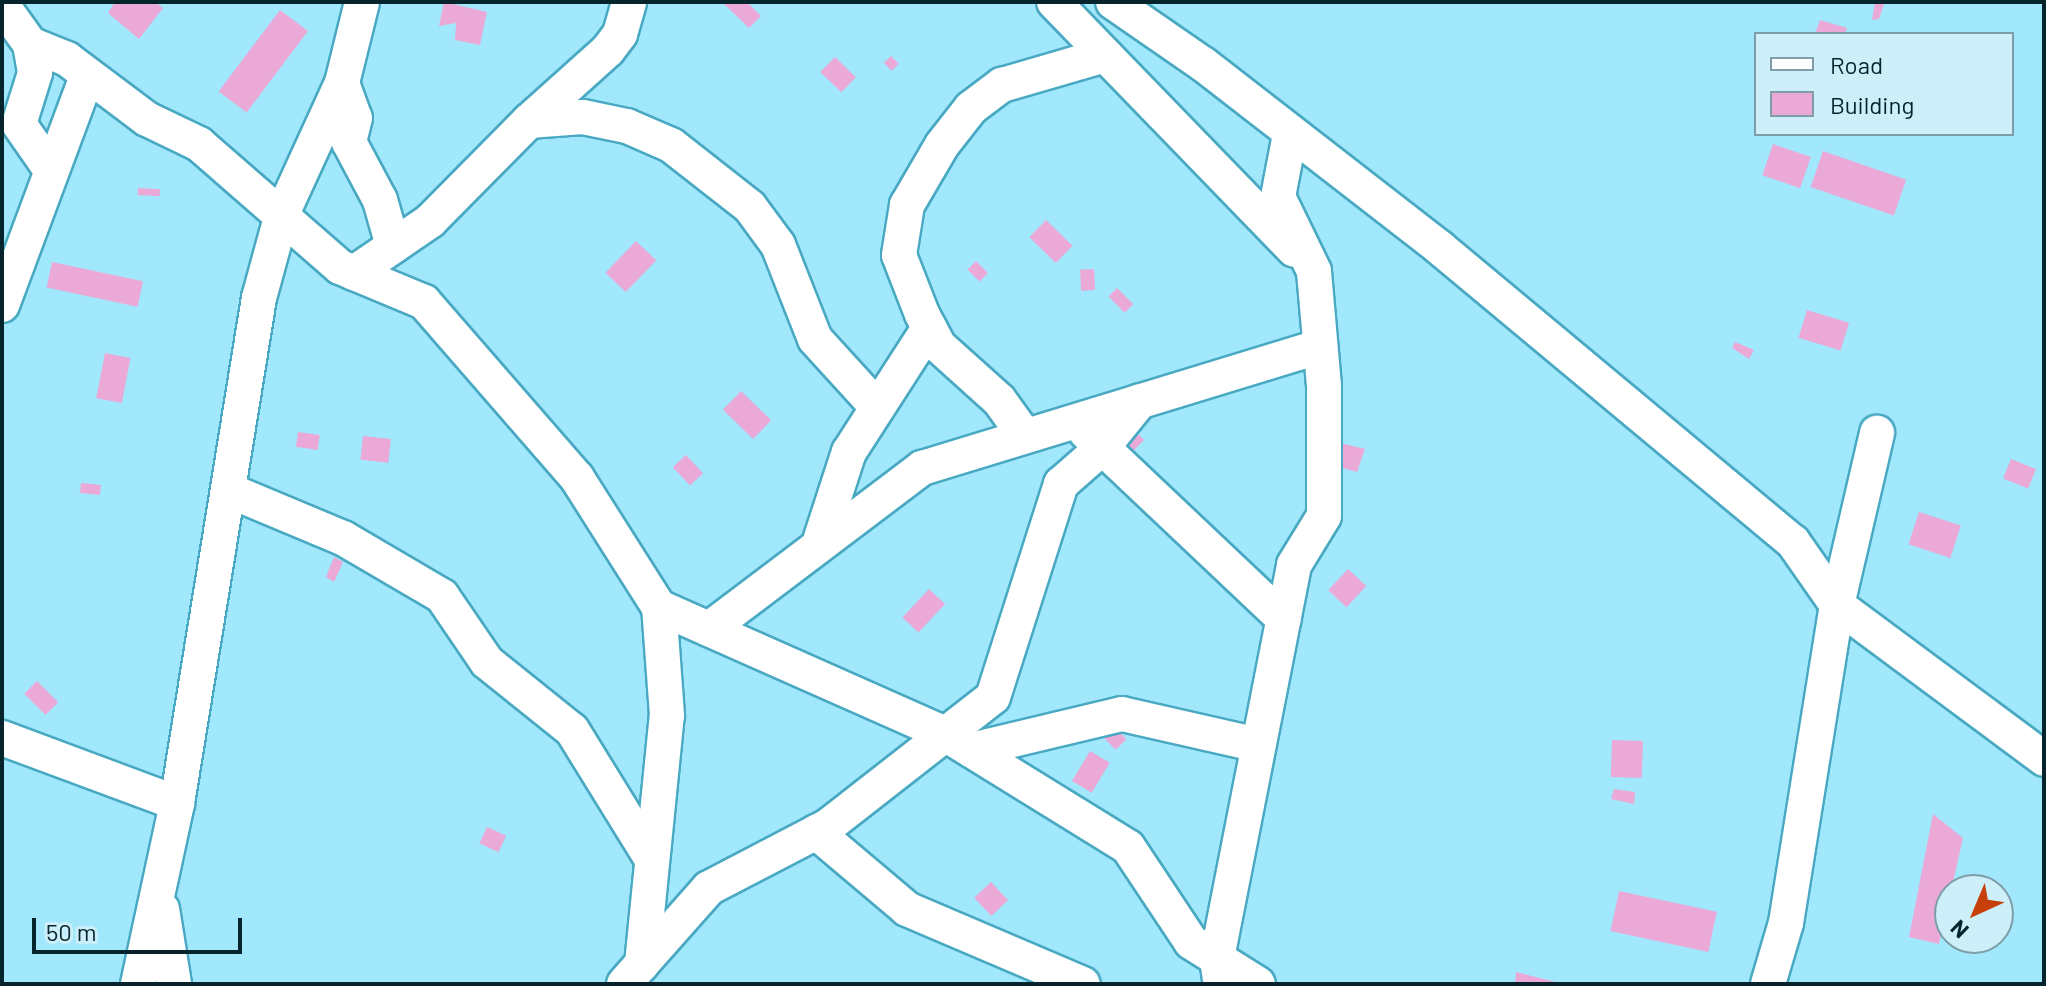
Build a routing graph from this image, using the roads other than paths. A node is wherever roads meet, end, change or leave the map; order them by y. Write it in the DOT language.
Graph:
graph roads {
  1 [pos="362,2"];
  2 [pos="629,2"];
  3 [pos="1054,2"];
  4 [pos="1113,2"];
  5 [pos="2,5"];
  6 [pos="30,44"];
  7 [pos="1105,55"];
  8 [pos="87,77"];
  9 [pos="342,83"];
  10 [pos="529,121"];
  11 [pos="1290,134"];
  12 [pos="51,170"];
  13 [pos="282,214"];
  14 [pos="393,246"];
  15 [pos="1314,271"];
  16 [pos="354,273"];
  17 [pos="2,305"];
  18 [pos="929,328"];
  19 [pos="1320,346"];
  20 [pos="1140,401"];
  21 [pos="877,407"];
  22 [pos="1074,421"];
  23 [pos="1877,433"];
  24 [pos="1025,436"];
  25 [pos="1102,448"];
  26 [pos="228,490"];
  27 [pos="820,541"];
  28 [pos="1837,605"];
  29 [pos="659,607"];
  30 [pos="1284,619"];
  31 [pos="709,629"];
  32 [pos="2,738"];
  33 [pos="958,742"];
  34 [pos="1259,745"];
  35 [pos="2044,759"];
  36 [pos="177,803"];
  37 [pos="816,832"];
  38 [pos="651,858"];
  39 [pos="159,889"];
  40 [pos="1219,971"];
  41 [pos="633,974"];
  42 [pos="138,984"];
  43 [pos="174,984"];
  44 [pos="1083,984"];
  45 [pos="1258,984"];
  46 [pos="1768,984"];
  1 -- 9 [label="street"];
  2 -- 10 [label="street"];
  3 -- 7 [label="street"];
  4 -- 11 [label="street"];
  5 -- 6 [label="street"];
  6 -- 8 [label="street"];
  6 -- 12 [label="street"];
  7 -- 15 [label="street"];
  7 -- 18 [label="street"];
  8 -- 12 [label="street"];
  8 -- 13 [label="street"];
  9 -- 13 [label="street"];
  9 -- 14 [label="street"];
  10 -- 14 [label="street"];
  10 -- 21 [label="street"];
  11 -- 15 [label="street"];
  11 -- 28 [label="street"];
  12 -- 17 [label="street"];
  13 -- 16 [label="street"];
  13 -- 26 [label="street"];
  14 -- 16 [label="street"];
  15 -- 19 [label="street"];
  16 -- 29 [label="street"];
  18 -- 21 [label="street"];
  18 -- 24 [label="street"];
  19 -- 20 [label="street"];
  19 -- 30 [label="street"];
  20 -- 22 [label="street"];
  20 -- 25 [label="street"];
  21 -- 27 [label="street"];
  22 -- 24 [label="street"];
  22 -- 25 [label="street"];
  23 -- 28 [label="street"];
  24 -- 27 [label="street"];
  25 -- 30 [label="street"];
  25 -- 33 [label="street"];
  26 -- 36 [label="street"];
  26 -- 38 [label="street"];
  27 -- 31 [label="street"];
  28 -- 35 [label="street"];
  28 -- 46 [label="street"];
  29 -- 31 [label="street"];
  29 -- 38 [label="street"];
  30 -- 34 [label="street"];
  31 -- 33 [label="street"];
  32 -- 36 [label="street"];
  33 -- 34 [label="street"];
  33 -- 37 [label="street"];
  33 -- 40 [label="street"];
  34 -- 40 [label="street"];
  36 -- 39 [label="street"];
  37 -- 41 [label="street"];
  37 -- 44 [label="street"];
  38 -- 41 [label="street"];
  39 -- 42 [label="street"];
  39 -- 43 [label="street"];
  40 -- 45 [label="street"];
}
